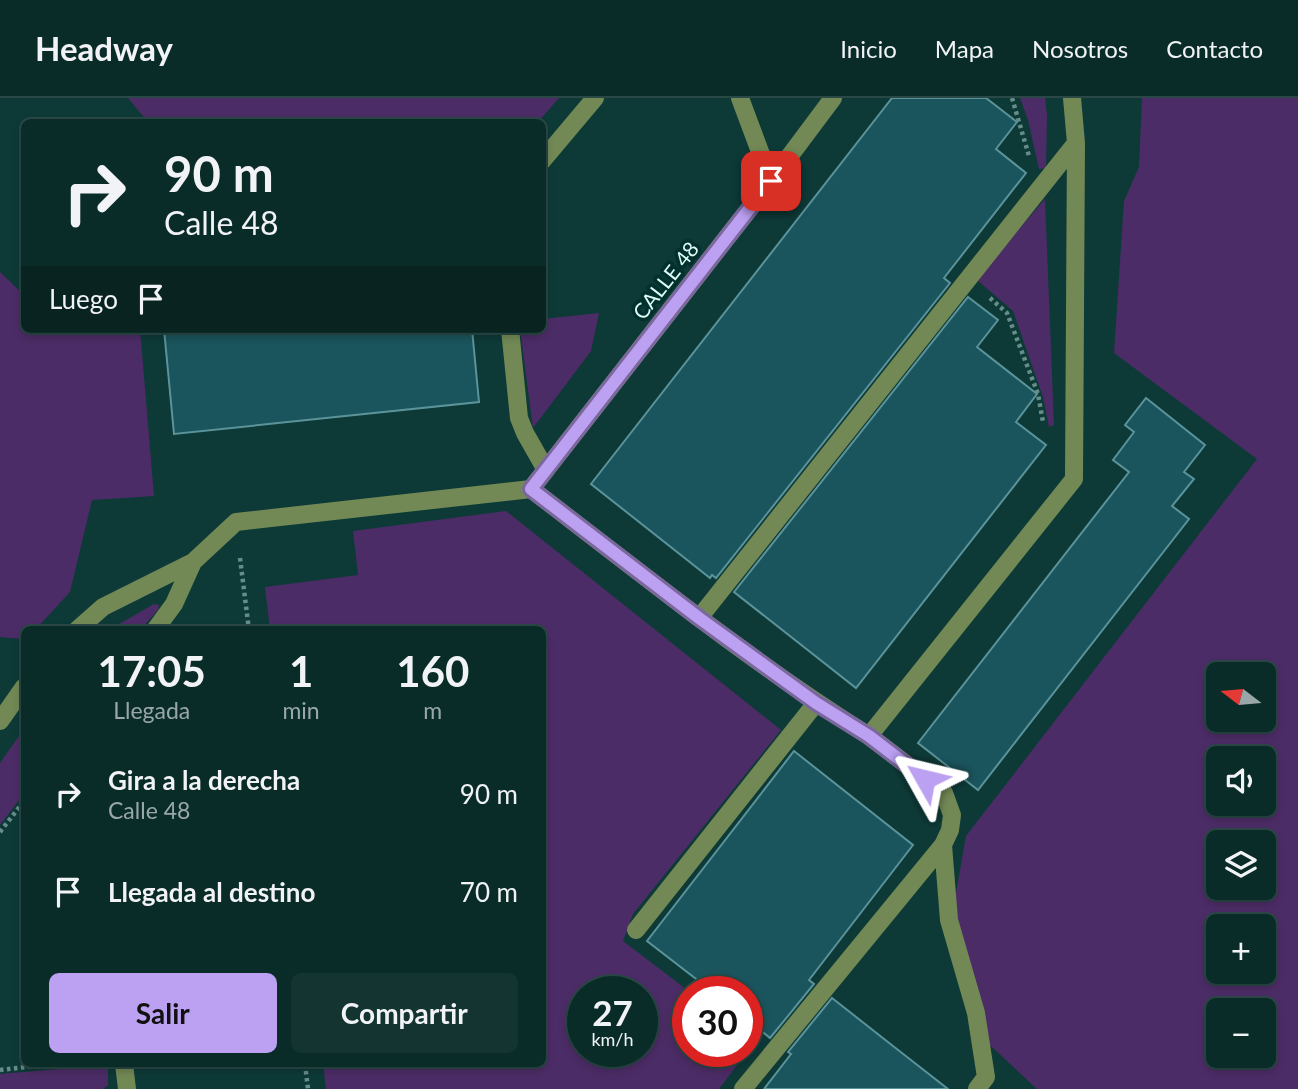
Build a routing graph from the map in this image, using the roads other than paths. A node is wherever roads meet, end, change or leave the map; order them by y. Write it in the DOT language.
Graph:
graph roads {
  1 [pos="595,98"];
  2 [pos="740,98"];
  3 [pos="833,98"];
  4 [pos="1072,98"];
  5 [pos="1076,143"];
  6 [pos="546,156"];
  7 [pos="771,181"];
  8 [pos="510,333"];
  9 [pos="547,470"];
  10 [pos="531,489"];
  11 [pos="193,562"];
  12 [pos="699,618"];
  13 [pos="82,626"];
  14 [pos="158,626"];
  15 [pos="21,691"];
  16 [pos="816,703"];
  17 [pos="0,721"];
  18 [pos="869,736"];
  19 [pos="943,845"];
  20 [pos="636,930"];
  21 [pos="124,1067"];
  22 [pos="981,1083"];
  23 [pos="127,1089"];
  24 [pos="743,1089"];
  1 -- 6 [label="street"];
  2 -- 7 [label="street"];
  3 -- 7 [label="street, CALLE 48"];
  4 -- 5 [label="street"];
  5 -- 12 [label="street"];
  5 -- 18 [label="street"];
  7 -- 9 [label="street, CALLE 48"];
  8 -- 9 [label="street"];
  9 -- 10 [label="street, CALLE 48"];
  10 -- 11 [label="street"];
  10 -- 12 [label="street"];
  11 -- 13 [label="street"];
  11 -- 14 [label="street"];
  12 -- 16 [label="street"];
  15 -- 17 [label="street"];
  16 -- 18 [label="street"];
  16 -- 20 [label="street"];
  18 -- 19 [label="street"];
  19 -- 22 [label="street"];
  19 -- 24 [label="street"];
  21 -- 23 [label="street"];
}
